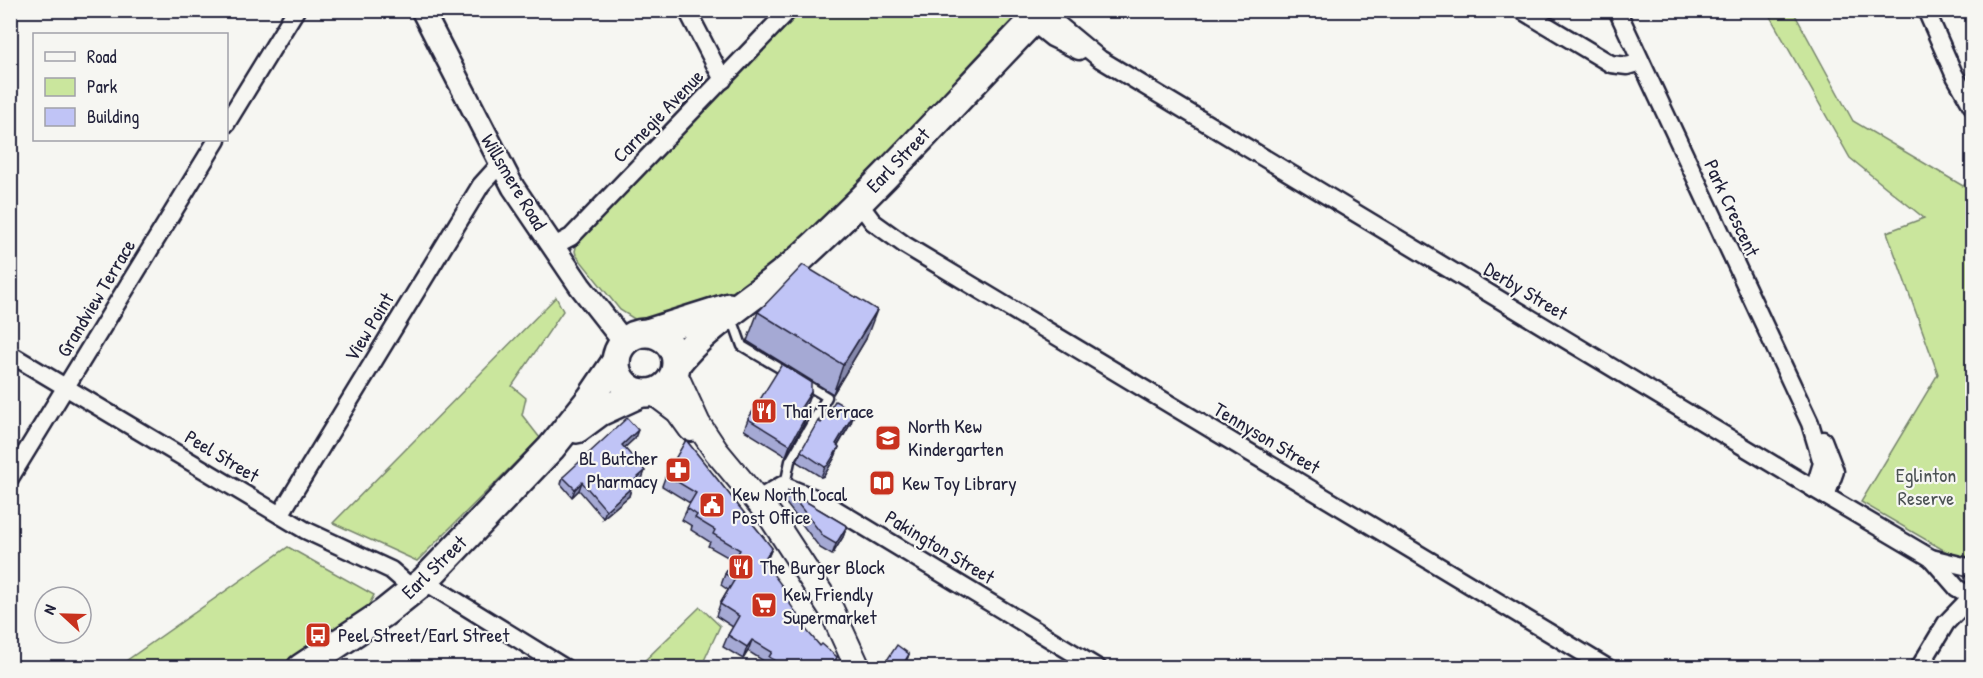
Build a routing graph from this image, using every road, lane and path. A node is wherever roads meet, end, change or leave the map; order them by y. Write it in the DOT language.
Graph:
graph roads {
  1 [pos="296,10"];
  2 [pos="422,10"];
  3 [pos="687,10"];
  4 [pos="789,10"];
  5 [pos="1521,10"];
  6 [pos="1617,10"];
  7 [pos="1926,10"];
  8 [pos="1039,15"];
  9 [pos="1641,63"];
  10 [pos="723,80"];
  11 [pos="1972,106"];
  12 [pos="228,121"];
  13 [pos="216,141"];
  14 [pos="500,164"];
  15 [pos="853,207"];
  16 [pos="554,246"];
  17 [pos="735,308"];
  18 [pos="650,332"];
  19 [pos="620,351"];
  20 [pos="10,354"];
  21 [pos="677,368"];
  22 [pos="66,387"];
  23 [pos="648,393"];
  24 [pos="551,448"];
  25 [pos="10,478"];
  26 [pos="785,485"];
  27 [pos="1820,493"];
  28 [pos="757,500"];
  29 [pos="280,515"];
  30 [pos="793,553"];
  31 [pos="1931,558"];
  32 [pos="1972,568"];
  33 [pos="419,586"];
  34 [pos="1967,594"];
  35 [pos="302,668"];
  36 [pos="565,668"];
  37 [pos="858,668"];
  38 [pos="1098,668"];
  39 [pos="1608,668"];
  40 [pos="1919,668"];
  1 -- 12 [label="street"];
  2 -- 14 [label="street, Willsmere Road"];
  3 -- 10 [label="street"];
  4 -- 10 [label="street, Carnegie Avenue"];
  5 -- 9 [label="street"];
  6 -- 9 [label="street, Park Crescent"];
  7 -- 11 [label="street"];
  8 -- 15 [label="main road, Earl Street"];
  8 -- 27 [label="street, Derby Street"];
  9 -- 27 [label="street, Park Crescent"];
  10 -- 16 [label="street, Carnegie Avenue"];
  13 -- 22 [label="street, Grandview Terrace"];
  14 -- 16 [label="street, Willsmere Road"];
  14 -- 29 [label="street, View Point"];
  15 -- 17 [label="main road, Earl Street"];
  15 -- 39 [label="street, Tennyson Street"];
  16 -- 19 [label="street, Willsmere Road"];
  17 -- 18 [label="main road, Earl Street"];
  17 -- 21 [label="main road, Earl Street"];
  17 -- 26 [label="lane"];
  18 -- 19 [label="main road"];
  18 -- 21 [label="main road"];
  19 -- 23 [label="main road"];
  19 -- 24 [label="main road, Earl Street"];
  20 -- 22 [label="street, Peel Street"];
  21 -- 23 [label="main road"];
  21 -- 28 [label="main road"];
  22 -- 25 [label="street, Grandview Terrace"];
  22 -- 29 [label="street, Peel Street"];
  23 -- 24 [label="main road, Earl Street"];
  23 -- 30 [label="main road"];
  24 -- 33 [label="main road, Earl Street"];
  26 -- 28 [label="street"];
  26 -- 38 [label="street, Pakington Street"];
  27 -- 31 [label="street, Derby Street"];
  28 -- 30 [label="main road"];
  29 -- 33 [label="street, Peel Street"];
  30 -- 37 [label="main road"];
  31 -- 32 [label="street, Derby Street"];
  31 -- 34 [label="street, Derby Street"];
  33 -- 35 [label="main road, Earl Street"];
  33 -- 36 [label="street, Peel Street"];
  34 -- 40 [label="street"];
}
